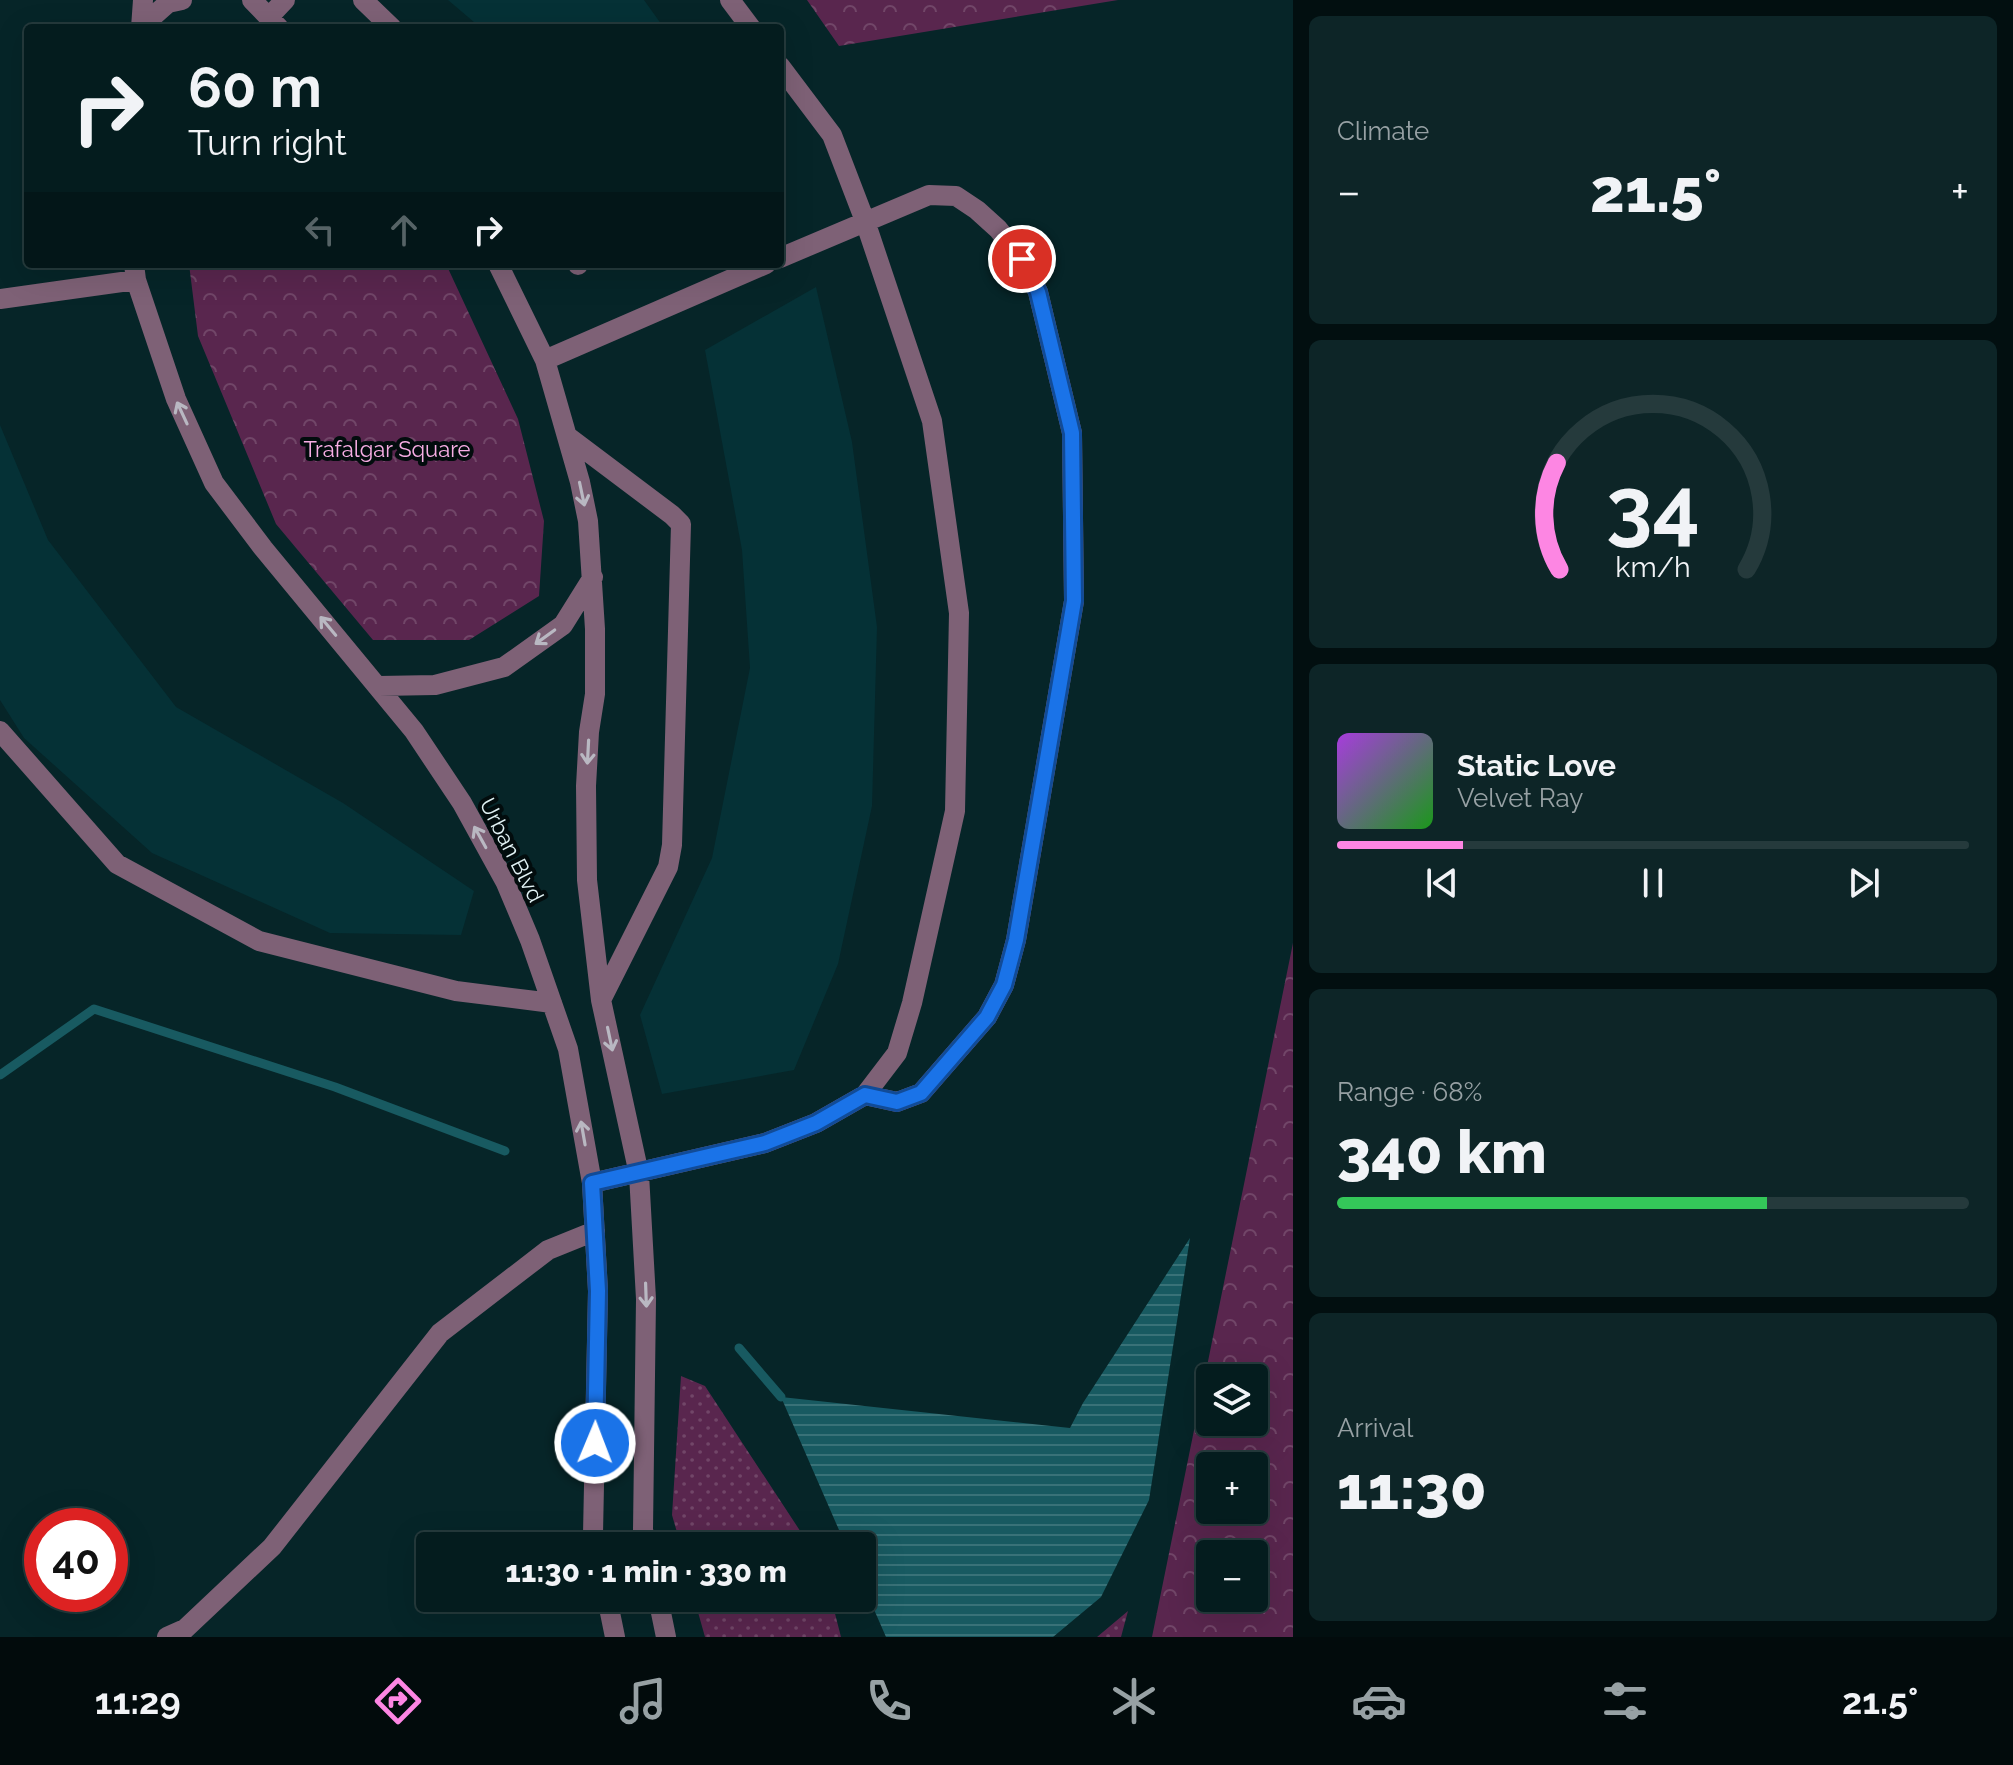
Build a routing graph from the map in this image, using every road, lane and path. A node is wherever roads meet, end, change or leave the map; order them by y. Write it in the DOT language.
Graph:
graph roads {
  1 [pos="143,0"];
  2 [pos="182,0"];
  3 [pos="252,0"];
  4 [pos="285,0"];
  5 [pos="363,0"];
  6 [pos="730,0"];
  7 [pos="274,23"];
  8 [pos="141,24"];
  9 [pos="144,24"];
  10 [pos="388,24"];
  11 [pos="748,24"];
  12 [pos="784,71"];
  13 [pos="865,221"];
  14 [pos="784,256"];
  15 [pos="500,268"];
  16 [pos="757,268"];
  17 [pos="135,272"];
  18 [pos="0,299"];
  19 [pos="545,360"];
  20 [pos="567,436"];
  21 [pos="593,577"];
  22 [pos="379,686"];
  23 [pos="0,731"];
  24 [pos="601,1000"];
  25 [pos="552,1003"];
  26 [pos="865,1095"];
  27 [pos="639,1174"];
  28 [pos="592,1183"];
  29 [pos="595,1231"];
  30 [pos="593,1532"];
  31 [pos="644,1532"];
  32 [pos="610,1612"];
  33 [pos="661,1612"];
  34 [pos="167,1637"];
  35 [pos="615,1637"];
  36 [pos="666,1637"];
  1 -- 8 [label="street"];
  2 -- 9 [label="street"];
  3 -- 7 [label="street"];
  4 -- 7 [label="street"];
  5 -- 10 [label="street"];
  6 -- 11 [label="street"];
  12 -- 13 [label="street"];
  13 -- 14 [label="street"];
  13 -- 26 [label="street"];
  13 -- 26 [label="street"];
  15 -- 19 [label="street"];
  16 -- 19 [label="street"];
  17 -- 18 [label="street"];
  22 -- 17 [label="street, Urban Blvd, one-way"];
  19 -- 20 [label="street"];
  20 -- 21 [label="street, one-way"];
  20 -- 24 [label="street"];
  21 -- 22 [label="street, one-way"];
  21 -- 24 [label="street, one-way"];
  25 -- 22 [label="street, Urban Blvd, one-way"];
  23 -- 25 [label="street"];
  24 -- 27 [label="street, one-way"];
  28 -- 25 [label="street, Urban Blvd, one-way"];
  26 -- 27 [label="street"];
  27 -- 28 [label="street"];
  27 -- 31 [label="street, one-way"];
  28 -- 29 [label="street, Urban Blvd"];
  29 -- 30 [label="street, Urban Blvd"];
  29 -- 34 [label="street"];
  32 -- 35 [label="street"];
  33 -- 36 [label="street"];
}
